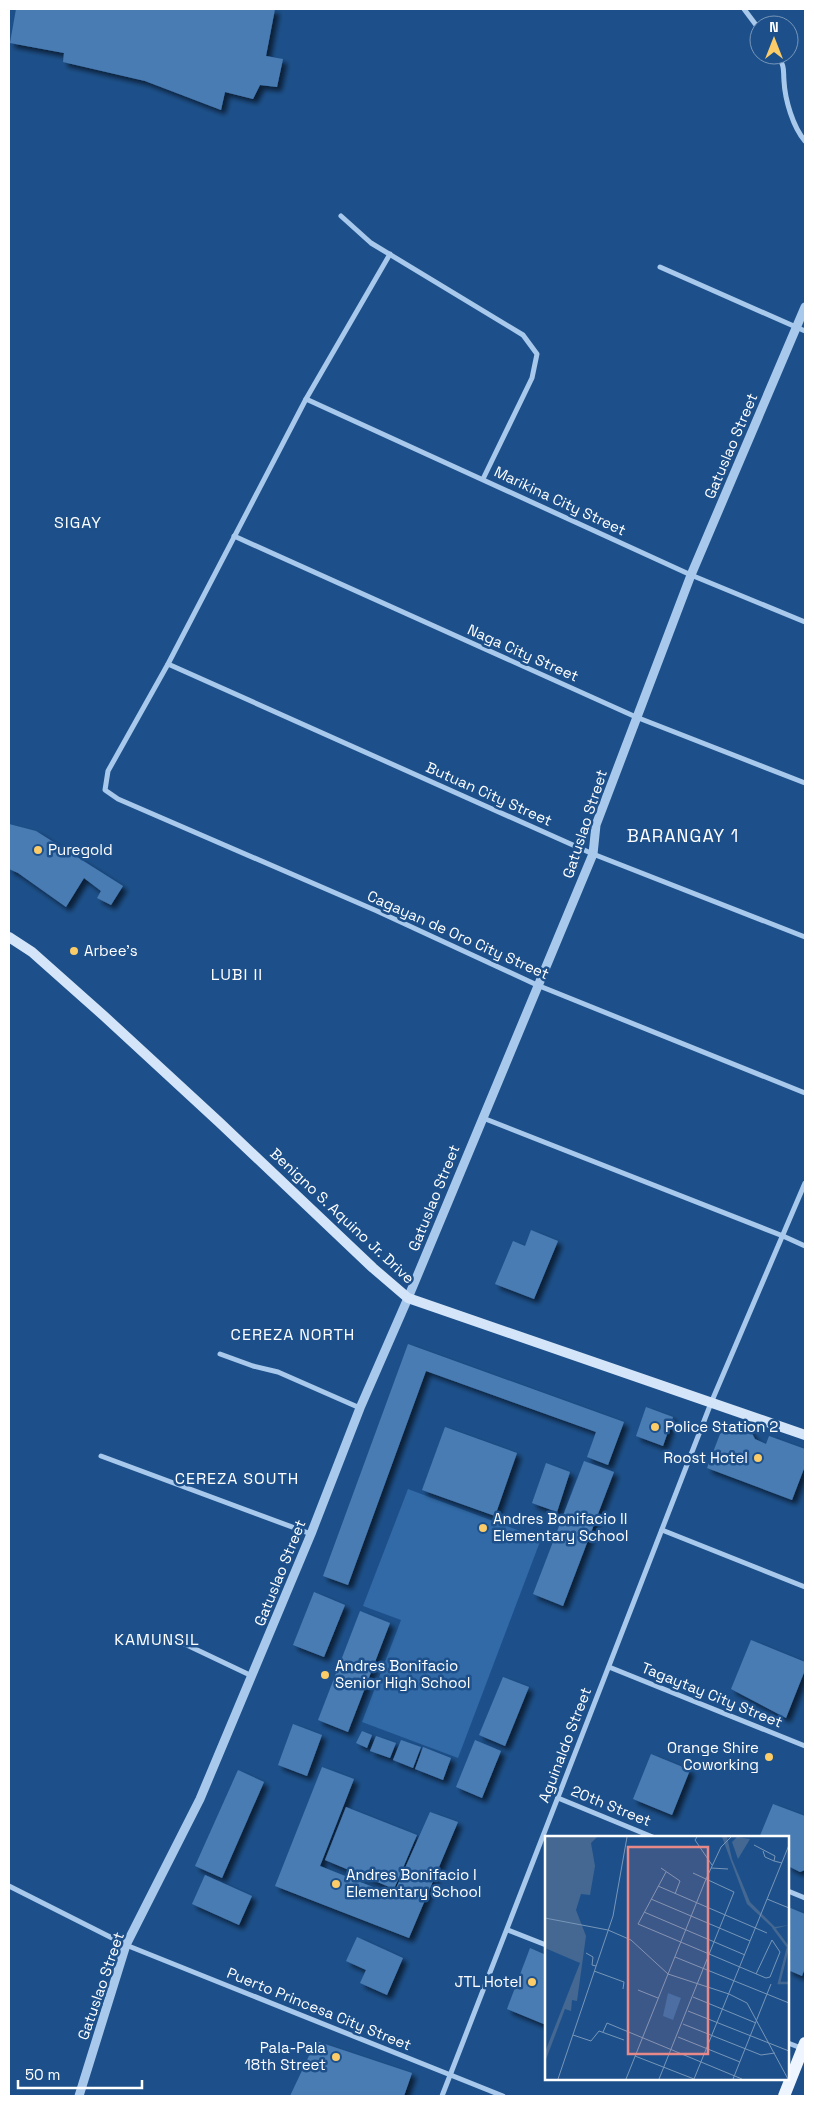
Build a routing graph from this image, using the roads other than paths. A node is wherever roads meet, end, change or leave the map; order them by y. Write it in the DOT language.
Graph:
graph roads {
  1 [pos="783,65"];
  2 [pos="805,141"];
  3 [pos="340,216"];
  4 [pos="390,254"];
  5 [pos="660,267"];
  6 [pos="805,307"];
  7 [pos="796,327"];
  8 [pos="805,331"];
  9 [pos="306,399"];
  10 [pos="483,479"];
  11 [pos="234,536"];
  12 [pos="691,575"];
  13 [pos="805,622"];
  14 [pos="168,664"];
  15 [pos="636,718"];
  16 [pos="805,783"];
  17 [pos="593,854"];
  18 [pos="805,936"];
  19 [pos="9,937"];
  20 [pos="537,985"];
  21 [pos="805,1093"];
  22 [pos="482,1118"];
  23 [pos="805,1183"];
  24 [pos="783,1236"];
  25 [pos="805,1246"];
  26 [pos="408,1298"];
  27 [pos="220,1354"];
  28 [pos="711,1403"];
  29 [pos="360,1408"];
  30 [pos="805,1435"];
  31 [pos="101,1456"];
  32 [pos="662,1530"];
  33 [pos="311,1534"];
  34 [pos="805,1586"];
  35 [pos="172,1638"];
  36 [pos="609,1667"];
  37 [pos="252,1676"];
  38 [pos="805,1746"];
  39 [pos="558,1798"];
  40 [pos="650,1836"];
  41 [pos="9,1886"];
  42 [pos="789,1891"];
  43 [pos="805,1898"];
  44 [pos="508,1930"];
  45 [pos="126,1945"];
  46 [pos="545,1945"];
  47 [pos="789,2043"];
  48 [pos="804,2047"];
  49 [pos="452,2076"];
  50 [pos="79,2096"];
  51 [pos="442,2096"];
  52 [pos="503,2096"];
  53 [pos="784,2096"];
  1 -- 2 [label="street"];
  3 -- 4 [label="street"];
  4 -- 9 [label="street"];
  4 -- 10 [label="street"];
  5 -- 7 [label="street"];
  6 -- 7 [label="street, Gatuslao Street"];
  7 -- 8 [label="street"];
  7 -- 12 [label="street, Gatuslao Street"];
  9 -- 10 [label="street, Marikina City Street"];
  9 -- 11 [label="street"];
  10 -- 12 [label="street, Marikina City Street"];
  11 -- 14 [label="street"];
  11 -- 15 [label="street, Naga City Street"];
  12 -- 13 [label="street, Marikina City Street"];
  12 -- 15 [label="street, Gatuslao Street"];
  14 -- 17 [label="street, Butuan City Street"];
  14 -- 20 [label="street, Cagayan de Oro City Street"];
  15 -- 16 [label="street, Naga City Street"];
  15 -- 17 [label="street, Gatuslao Street"];
  17 -- 18 [label="street, Butuan City Street"];
  17 -- 20 [label="street, Gatuslao Street"];
  19 -- 26 [label="main road, Benigno S. Aquino Jr. Drive"];
  20 -- 21 [label="street, Cagayan de Oro City Street"];
  20 -- 22 [label="street, Gatuslao Street"];
  22 -- 24 [label="street"];
  22 -- 26 [label="street, Gatuslao Street"];
  23 -- 24 [label="street, Aguinaldo Street"];
  24 -- 25 [label="street"];
  24 -- 28 [label="street, Aguinaldo Street"];
  26 -- 28 [label="main road, Benigno S. Aquino Jr. Drive"];
  26 -- 29 [label="street, Gatuslao Street"];
  27 -- 29 [label="street"];
  28 -- 30 [label="main road, Benigno S. Aquino Jr. Drive"];
  28 -- 32 [label="street, Aguinaldo Street"];
  29 -- 33 [label="street, Gatuslao Street"];
  31 -- 33 [label="street"];
  32 -- 34 [label="street"];
  32 -- 36 [label="street, Aguinaldo Street"];
  33 -- 37 [label="street, Gatuslao Street"];
  35 -- 37 [label="street"];
  36 -- 38 [label="street, Tagaytay City Street"];
  36 -- 39 [label="street, Aguinaldo Street"];
  37 -- 45 [label="street, Gatuslao Street"];
  39 -- 40 [label="street, 20th Street"];
  39 -- 44 [label="street, Aguinaldo Street"];
  41 -- 45 [label="street, Puerto Princesa City Street"];
  42 -- 43 [label="street"];
  44 -- 46 [label="street"];
  44 -- 49 [label="street, Aguinaldo Street"];
  45 -- 49 [label="street, Puerto Princesa City Street"];
  45 -- 50 [label="street, Gatuslao Street"];
  47 -- 48 [label="street"];
  48 -- 53 [label="main road"];
  49 -- 51 [label="street, Aguinaldo Street"];
  49 -- 52 [label="street, Puerto Princesa City Street"];
}
